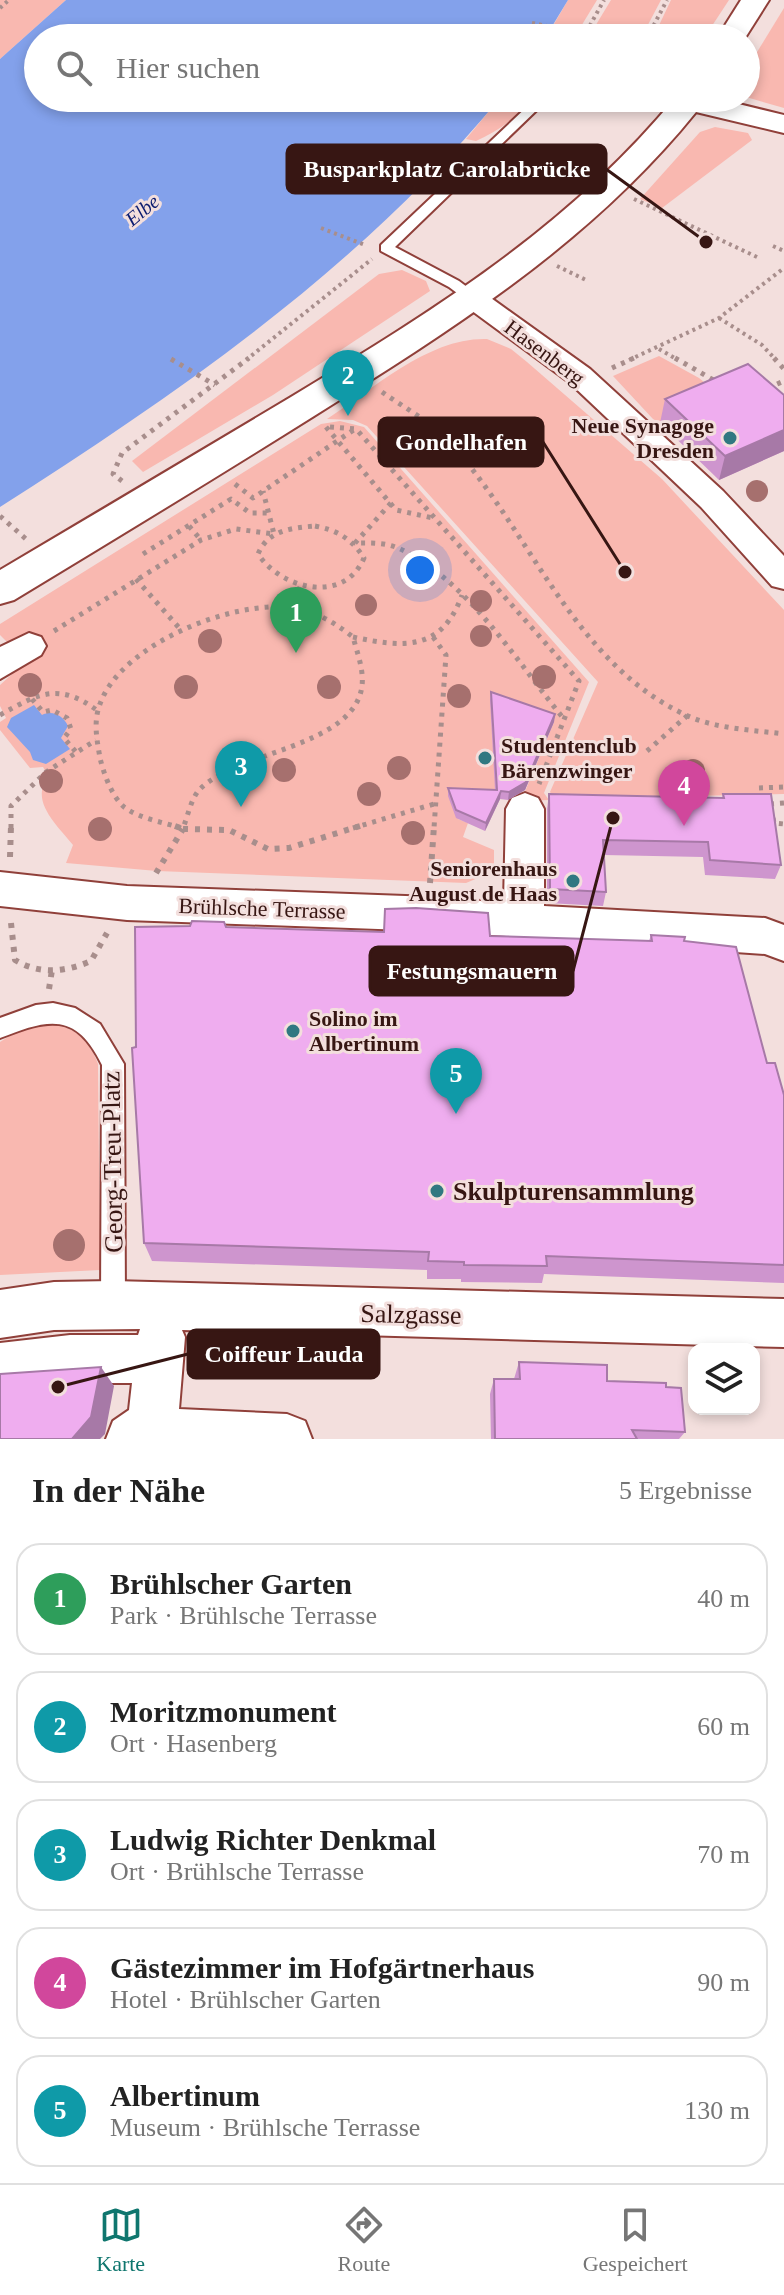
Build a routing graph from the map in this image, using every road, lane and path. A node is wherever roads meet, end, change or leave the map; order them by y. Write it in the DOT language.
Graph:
graph roads {
  1 [pos="9,0"];
  2 [pos="604,0"];
  3 [pos="667,0"];
  4 [pos="755,0"];
  5 [pos="0,8"];
  6 [pos="532,23"];
  7 [pos="537,24"];
  8 [pos="591,24"];
  9 [pos="654,24"];
  10 [pos="740,24"];
  11 [pos="529,112"];
  12 [pos="680,112"];
  13 [pos="737,112"];
  14 [pos="784,124"];
  15 [pos="631,198"];
  16 [pos="321,228"];
  17 [pos="773,246"];
  18 [pos="384,249"];
  19 [pos="784,251"];
  20 [pos="759,258"];
  21 [pos="557,265"];
  22 [pos="784,268"];
  23 [pos="586,280"];
  24 [pos="474,299"];
  25 [pos="719,318"];
  26 [pos="659,349"];
  27 [pos="171,359"];
  28 [pos="784,369"];
  29 [pos="600,373"];
  30 [pos="784,381"];
  31 [pos="215,385"];
  32 [pos="371,385"];
  33 [pos="723,386"];
  34 [pos="764,390"];
  35 [pos="326,427"];
  36 [pos="356,429"];
  37 [pos="313,435"];
  38 [pos="338,441"];
  39 [pos="247,475"];
  40 [pos="234,483"];
  41 [pos="129,487"];
  42 [pos="221,491"];
  43 [pos="263,491"];
  44 [pos="391,503"];
  45 [pos="269,513"];
  46 [pos="0,516"];
  47 [pos="434,519"];
  48 [pos="189,526"];
  49 [pos="274,534"];
  50 [pos="201,540"];
  51 [pos="355,543"];
  52 [pos="32,544"];
  53 [pos="143,554"];
  54 [pos="784,577"];
  55 [pos="136,579"];
  56 [pos="300,587"];
  57 [pos="0,589"];
  58 [pos="462,595"];
  59 [pos="291,607"];
  60 [pos="181,630"];
  61 [pos="353,637"];
  62 [pos="433,637"];
  63 [pos="29,646"];
  64 [pos="0,665"];
  65 [pos="32,699"];
  66 [pos="98,711"];
  67 [pos="0,715"];
  68 [pos="688,715"];
  69 [pos="564,720"];
  70 [pos="784,734"];
  71 [pos="96,740"];
  72 [pos="647,751"];
  73 [pos="76,752"];
  74 [pos="784,787"];
  75 [pos="759,788"];
  76 [pos="784,803"];
  77 [pos="434,804"];
  78 [pos="525,809"];
  79 [pos="784,824"];
  80 [pos="183,829"];
  81 [pos="166,862"];
  82 [pos="430,882"];
  83 [pos="5,890"];
  84 [pos="524,922"];
  85 [pos="13,943"];
  86 [pos="784,943"];
  87 [pos="99,945"];
  88 [pos="52,970"];
  89 [pos="50,988"];
  90 [pos="0,1028"];
  91 [pos="113,1305"];
  92 [pos="163,1308"];
  93 [pos="0,1314"];
  94 [pos="784,1323"];
  95 [pos="159,1359"];
  96 [pos="0,1367"];
  97 [pos="142,1436"];
  98 [pos="287,1439"];
  1 -- 5 [label="path"];
  2 -- 8 [label="path"];
  3 -- 9 [label="path"];
  4 -- 10 [label="main road"];
  6 -- 7 [label="path"];
  11 -- 18 [label="lane"];
  12 -- 24 [label="main road"];
  13 -- 14 [label="main road"];
  15 -- 20 [label="path"];
  16 -- 18 [label="path"];
  17 -- 19 [label="path"];
  18 -- 24 [label="lane"];
  18 -- 31 [label="path"];
  21 -- 23 [label="path"];
  22 -- 25 [label="path"];
  24 -- 54 [label="street, Hasenberg"];
  24 -- 57 [label="main road"];
  25 -- 26 [label="path"];
  25 -- 28 [label="path"];
  26 -- 29 [label="path"];
  26 -- 33 [label="path"];
  27 -- 31 [label="path"];
  30 -- 34 [label="path"];
  31 -- 41 [label="path"];
  32 -- 68 [label="path"];
  35 -- 36 [label="path"];
  35 -- 37 [label="path"];
  35 -- 38 [label="path"];
  36 -- 38 [label="path"];
  36 -- 47 [label="path"];
  38 -- 43 [label="path"];
  38 -- 44 [label="path"];
  39 -- 40 [label="path"];
  40 -- 42 [label="path"];
  40 -- 43 [label="path"];
  43 -- 45 [label="path"];
  44 -- 47 [label="path"];
  44 -- 51 [label="path"];
  45 -- 48 [label="path"];
  45 -- 49 [label="path"];
  46 -- 52 [label="path"];
  47 -- 69 [label="path"];
  48 -- 50 [label="path"];
  48 -- 53 [label="path"];
  49 -- 50 [label="path"];
  49 -- 51 [label="path"];
  49 -- 56 [label="path"];
  50 -- 55 [label="path"];
  51 -- 56 [label="path"];
  51 -- 58 [label="path"];
  55 -- 60 [label="path"];
  55 -- 63 [label="path"];
  56 -- 59 [label="path"];
  58 -- 62 [label="path"];
  58 -- 69 [label="path"];
  59 -- 60 [label="path"];
  59 -- 61 [label="path"];
  60 -- 66 [label="path"];
  61 -- 62 [label="path"];
  61 -- 80 [label="path"];
  62 -- 77 [label="path"];
  63 -- 64 [label="street"];
  65 -- 66 [label="path"];
  65 -- 67 [label="path"];
  65 -- 73 [label="path"];
  66 -- 71 [label="path"];
  68 -- 70 [label="path"];
  68 -- 72 [label="path"];
  69 -- 78 [label="path"];
  71 -- 73 [label="path"];
  71 -- 80 [label="path"];
  73 -- 83 [label="path"];
  74 -- 75 [label="path"];
  76 -- 79 [label="path"];
  77 -- 80 [label="path"];
  77 -- 82 [label="path"];
  78 -- 84 [label="street"];
  80 -- 81 [label="path"];
  83 -- 84 [label="street, Brühlsche Terrasse"];
  84 -- 86 [label="street, Brühlsche Terrasse"];
  85 -- 88 [label="path"];
  87 -- 88 [label="path"];
  88 -- 89 [label="path"];
  90 -- 91 [label="lane, Georg-Treu-Platz"];
  91 -- 92 [label="street"];
  91 -- 93 [label="street"];
  92 -- 94 [label="street, Salzgasse"];
  92 -- 95 [label="street"];
  95 -- 96 [label="street"];
  95 -- 97 [label="street"];
  97 -- 98 [label="street"];
}
